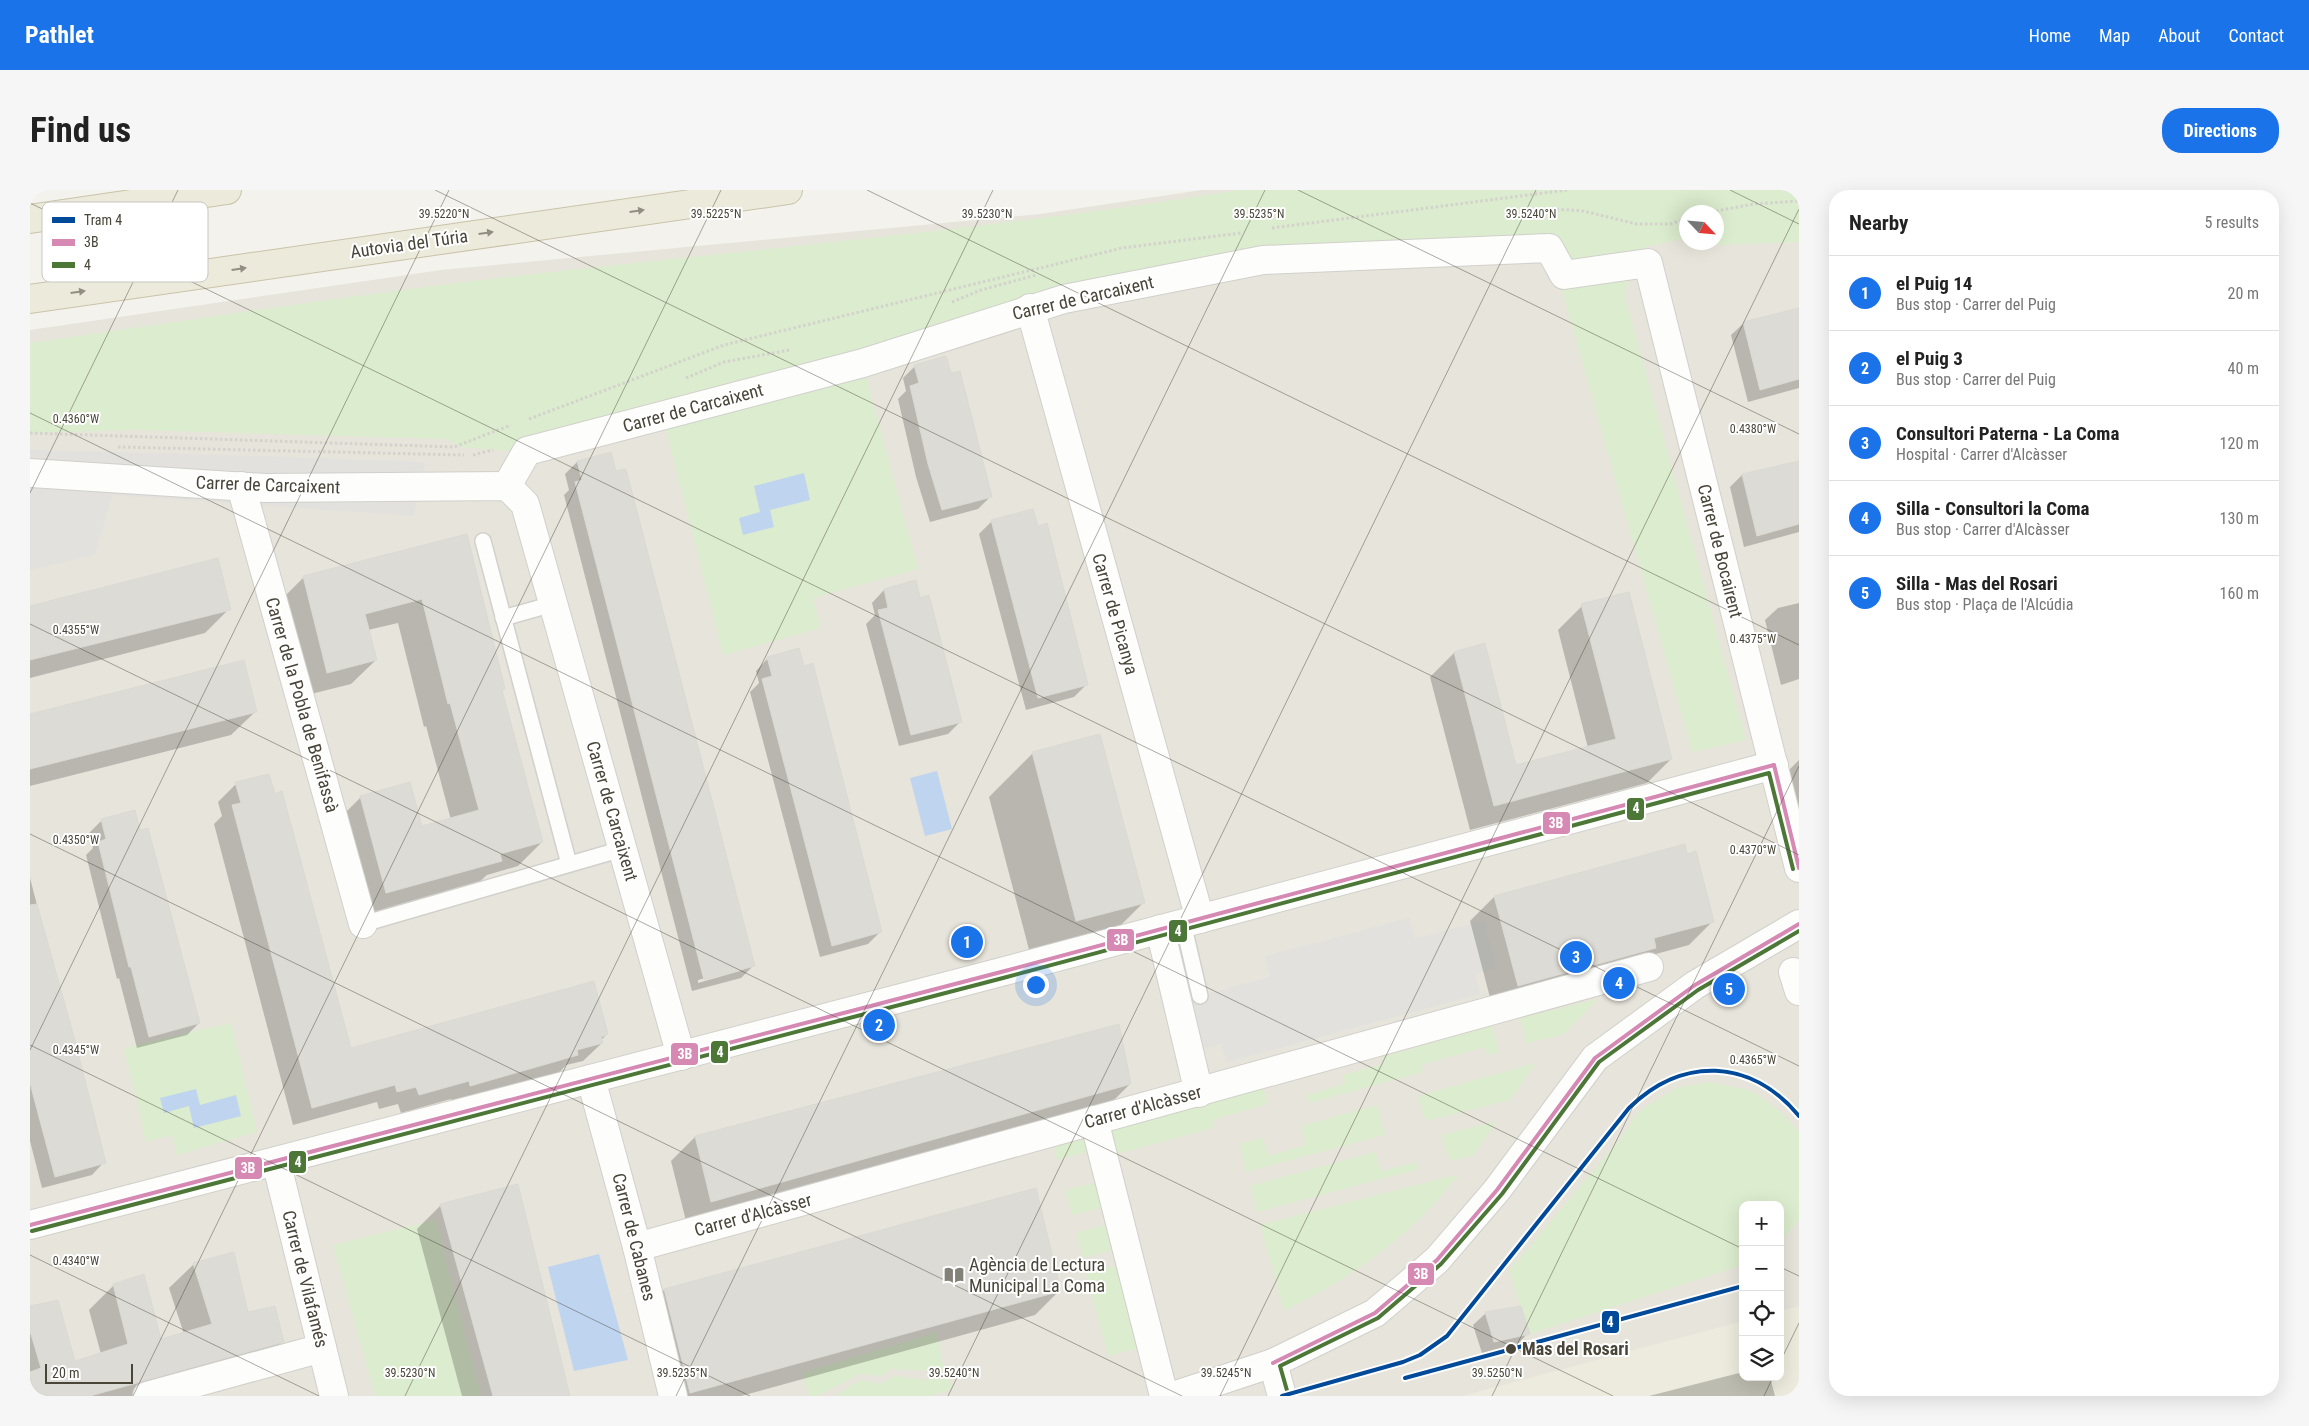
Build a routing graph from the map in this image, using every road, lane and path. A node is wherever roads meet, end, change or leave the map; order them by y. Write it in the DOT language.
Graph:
graph roads {
  1 [pos="226,190"];
  2 [pos="788,190"];
  3 [pos="1567,190"];
  4 [pos="1799,201"];
  5 [pos="145,202"];
  6 [pos="1724,210"];
  7 [pos="1270,229"];
  8 [pos="1250,231"];
  9 [pos="1648,263"];
  10 [pos="208,274"];
  11 [pos="154,282"];
  12 [pos="30,300"];
  13 [pos="1030,308"];
  14 [pos="528,419"];
  15 [pos="519,422"];
  16 [pos="30,434"];
  17 [pos="30,473"];
  18 [pos="241,486"];
  19 [pos="507,486"];
  20 [pos="483,542"];
  21 [pos="553,604"];
  22 [pos="503,618"];
  23 [pos="1774,765"];
  24 [pos="622,849"];
  25 [pos="569,864"];
  26 [pos="1799,868"];
  27 [pos="363,924"];
  28 [pos="1181,924"];
  29 [pos="1799,924"];
  30 [pos="1649,967"];
  31 [pos="1200,996"];
  32 [pos="681,1056"];
  33 [pos="591,1079"];
  34 [pos="1199,1093"];
  35 [pos="1094,1120"];
  36 [pos="276,1161"];
  37 [pos="30,1225"];
  38 [pos="637,1247"];
  39 [pos="322,1348"];
  40 [pos="1273,1363"];
  41 [pos="147,1396"];
  42 [pos="334,1396"];
  43 [pos="673,1396"];
  44 [pos="1164,1396"];
  45 [pos="1173,1396"];
  46 [pos="1282,1396"];
  1 -- 5 [label="highway"];
  10 -- 2 [label="highway, Autovia del Túria, one-way"];
  3 -- 7 [label="path"];
  4 -- 6 [label="path"];
  8 -- 14 [label="path"];
  9 -- 13 [label="street, Carrer de Carcaixent"];
  9 -- 23 [label="street, Carrer de Bocairent"];
  12 -- 11 [label="highway, Autovia del Túria, one-way"];
  13 -- 19 [label="street, Carrer de Carcaixent"];
  13 -- 28 [label="street, Carrer de Picanya"];
  15 -- 16 [label="path"];
  17 -- 18 [label="street, Carrer de Carcaixent"];
  18 -- 19 [label="street, Carrer de Carcaixent"];
  18 -- 27 [label="street, Carrer de la Pobla de Benifassà"];
  19 -- 21 [label="street, Carrer de Carcaixent"];
  20 -- 22 [label="lane"];
  21 -- 22 [label="lane"];
  21 -- 24 [label="street, Carrer de Carcaixent"];
  22 -- 25 [label="lane"];
  23 -- 26 [label="street, Carrer de Bocairent"];
  23 -- 28 [label="street"];
  24 -- 25 [label="lane"];
  24 -- 32 [label="street, Carrer de Carcaixent"];
  25 -- 27 [label="lane"];
  28 -- 31 [label="lane"];
  28 -- 32 [label="street"];
  28 -- 34 [label="street, Carrer de Picanya"];
  29 -- 40 [label="street"];
  30 -- 34 [label="street, Carrer d'Alcàsser"];
  32 -- 33 [label="street"];
  33 -- 36 [label="street"];
  33 -- 38 [label="street, Carrer de Cabanes"];
  34 -- 35 [label="street, Carrer d'Alcàsser"];
  35 -- 38 [label="street, Carrer d'Alcàsser"];
  35 -- 44 [label="street"];
  36 -- 37 [label="street"];
  36 -- 39 [label="street, Carrer de Vilafamés"];
  38 -- 43 [label="street, Carrer de Cabanes"];
  39 -- 41 [label="street"];
  39 -- 42 [label="street, Carrer de Vilafamés"];
  40 -- 45 [label="street"];
  40 -- 46 [label="street"];
}
